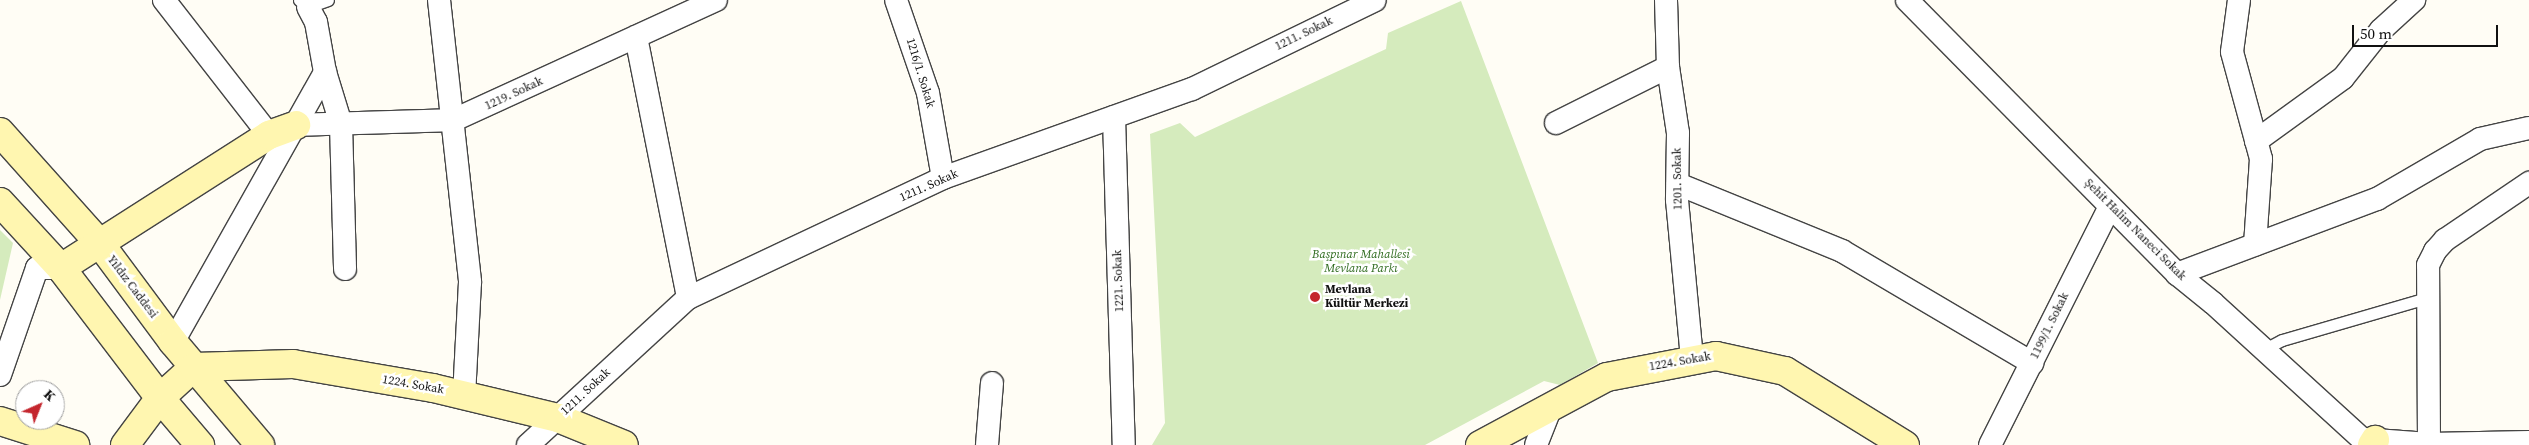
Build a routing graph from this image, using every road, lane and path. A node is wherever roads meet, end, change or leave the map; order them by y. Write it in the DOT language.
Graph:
graph roads {
  1 [pos="164,0"];
  2 [pos="439,0"];
  3 [pos="716,0"];
  4 [pos="896,0"];
  5 [pos="1375,0"];
  6 [pos="1666,0"];
  7 [pos="1907,0"];
  8 [pos="2240,0"];
  9 [pos="2414,0"];
  10 [pos="311,2"];
  11 [pos="636,37"];
  12 [pos="1668,67"];
  13 [pos="325,72"];
  14 [pos="1114,117"];
  15 [pos="454,120"];
  16 [pos="1556,123"];
  17 [pos="341,124"];
  18 [pos="296,125"];
  19 [pos="2529,128"];
  20 [pos="0,132"];
  21 [pos="269,136"];
  22 [pos="2256,141"];
  23 [pos="943,178"];
  24 [pos="2529,182"];
  25 [pos="1678,184"];
  26 [pos="0,202"];
  27 [pos="2110,206"];
  28 [pos="101,245"];
  29 [pos="2255,245"];
  30 [pos="61,268"];
  31 [pos="344,269"];
  32 [pos="2177,274"];
  33 [pos="688,298"];
  34 [pos="2430,298"];
  35 [pos="173,342"];
  36 [pos="2263,350"];
  37 [pos="1692,359"];
  38 [pos="2032,363"];
  39 [pos="194,367"];
  40 [pos="0,375"];
  41 [pos="992,383"];
  42 [pos="464,395"];
  43 [pos="160,398"];
  44 [pos="1551,407"];
  45 [pos="558,418"];
  46 [pos="0,421"];
  47 [pos="2529,442"];
  48 [pos="1897,443"];
  49 [pos="2374,443"];
  50 [pos="2429,444"];
  51 [pos="75,445"];
  52 [pos="125,445"];
  53 [pos="200,445"];
  54 [pos="260,445"];
  55 [pos="528,445"];
  56 [pos="624,445"];
  57 [pos="988,445"];
  58 [pos="1124,445"];
  59 [pos="1480,445"];
  60 [pos="1536,445"];
  61 [pos="1990,445"];
  1 -- 21 [label="street"];
  2 -- 15 [label="street"];
  3 -- 11 [label="street, 1219. Sokak"];
  4 -- 23 [label="street, 1216/1. Sokak"];
  5 -- 14 [label="street, 1211. Sokak"];
  6 -- 12 [label="street, 1201. Sokak"];
  7 -- 27 [label="street, Şehit Halim Naneci Sokak"];
  8 -- 22 [label="street"];
  9 -- 22 [label="street"];
  10 -- 13 [label="street"];
  11 -- 15 [label="street, 1219. Sokak"];
  11 -- 33 [label="street"];
  12 -- 16 [label="street"];
  12 -- 25 [label="street, 1201. Sokak"];
  13 -- 17 [label="street"];
  13 -- 18 [label="street"];
  14 -- 23 [label="street, 1211. Sokak"];
  14 -- 58 [label="street, 1221. Sokak"];
  15 -- 17 [label="street, 1219. Sokak"];
  15 -- 42 [label="street"];
  17 -- 18 [label="street, 1219. Sokak"];
  17 -- 31 [label="street"];
  18 -- 21 [label="street"];
  18 -- 35 [label="street"];
  19 -- 29 [label="street"];
  20 -- 28 [label="street, Yıldız Caddesi"];
  21 -- 28 [label="street"];
  22 -- 29 [label="street"];
  23 -- 33 [label="street, 1211. Sokak"];
  24 -- 34 [label="street"];
  25 -- 37 [label="street, 1201. Sokak"];
  25 -- 38 [label="street"];
  26 -- 30 [label="street"];
  27 -- 32 [label="street, Şehit Halim Naneci Sokak"];
  27 -- 38 [label="street, 1199/1. Sokak"];
  28 -- 30 [label="street"];
  28 -- 35 [label="street, Yıldız Caddesi"];
  29 -- 32 [label="street"];
  30 -- 40 [label="street"];
  30 -- 43 [label="street"];
  32 -- 36 [label="street, Şehit Halim Naneci Sokak"];
  33 -- 45 [label="street, 1211. Sokak"];
  34 -- 36 [label="lane"];
  34 -- 50 [label="street"];
  35 -- 39 [label="street, Yıldız Caddesi"];
  36 -- 49 [label="street, Şehit Halim Naneci Sokak"];
  37 -- 44 [label="street, 1224. Sokak"];
  37 -- 48 [label="street, 1224. Sokak"];
  38 -- 61 [label="street, 1199/1. Sokak"];
  39 -- 42 [label="street, 1224. Sokak"];
  39 -- 43 [label="street"];
  39 -- 54 [label="street, Yıldız Caddesi"];
  41 -- 57 [label="street"];
  42 -- 45 [label="street, 1224. Sokak"];
  43 -- 52 [label="street"];
  43 -- 53 [label="street"];
  44 -- 59 [label="street, 1224. Sokak"];
  44 -- 60 [label="street"];
  45 -- 55 [label="street, 1211. Sokak"];
  45 -- 56 [label="street, 1224. Sokak"];
  46 -- 51 [label="street"];
  47 -- 50 [label="street, Şehit Halim Naneci Sokak"];
  49 -- 50 [label="street, Şehit Halim Naneci Sokak"];
}
